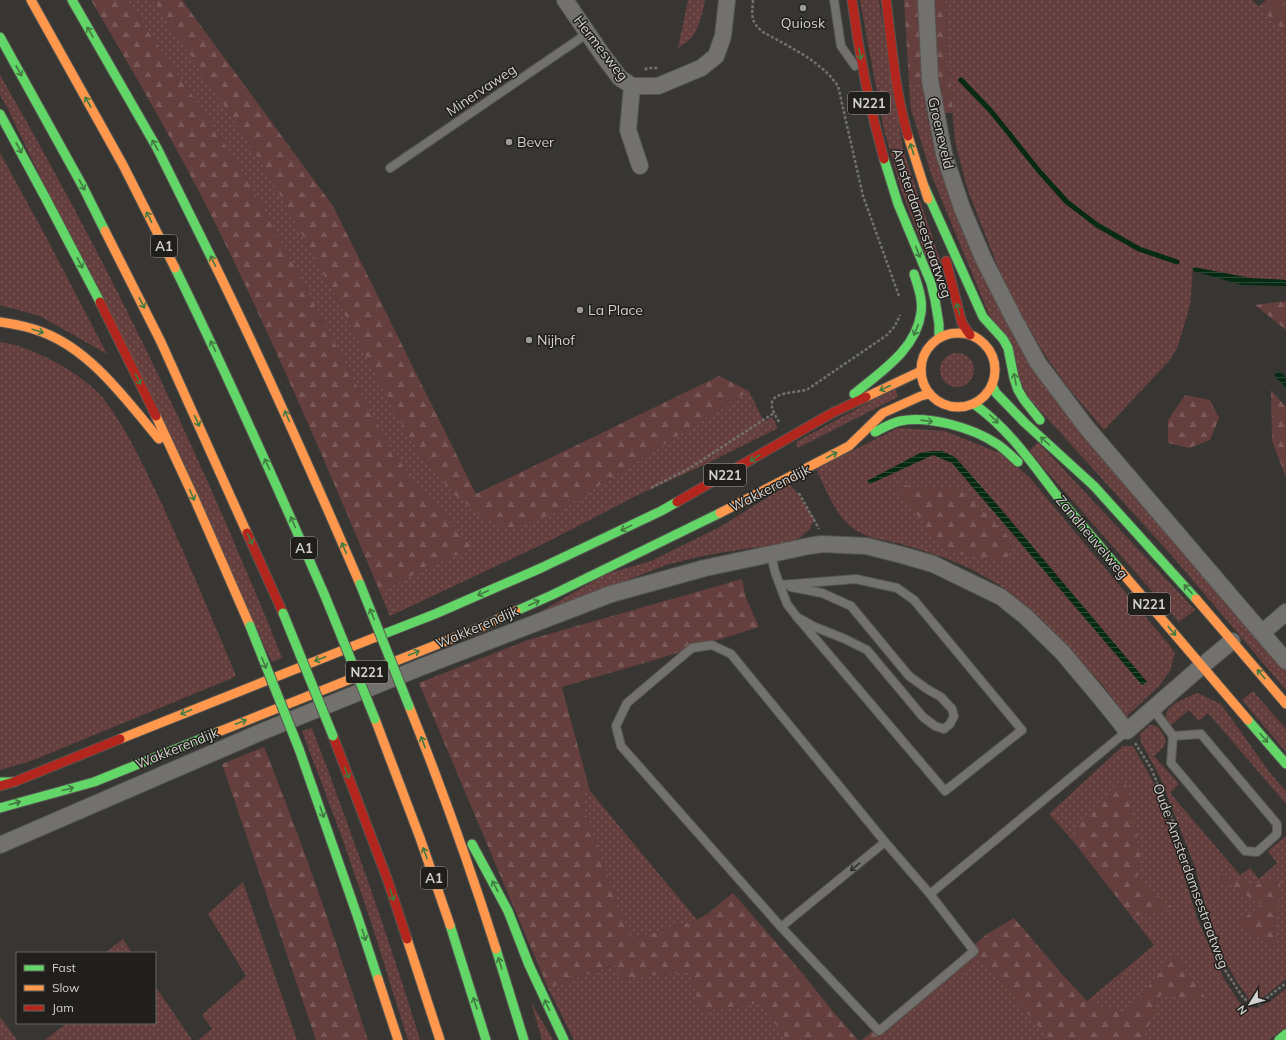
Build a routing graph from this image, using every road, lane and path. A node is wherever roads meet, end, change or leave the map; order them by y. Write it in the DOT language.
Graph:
graph roads {
  1 [pos="31,0"];
  2 [pos="72,0"];
  3 [pos="565,0"];
  4 [pos="727,0"];
  5 [pos="753,0"];
  6 [pos="834,0"];
  7 [pos="852,0"];
  8 [pos="886,0"];
  9 [pos="926,0"];
  10 [pos="588,33"];
  11 [pos="0,37"];
  12 [pos="661,68"];
  13 [pos="864,78"];
  14 [pos="632,86"];
  15 [pos="0,114"];
  16 [pos="640,166"];
  17 [pos="390,168"];
  18 [pos="924,186"];
  19 [pos="893,190"];
  20 [pos="900,298"];
  21 [pos="900,311"];
  22 [pos="0,322"];
  23 [pos="970,335"];
  24 [pos="939,337"];
  25 [pos="921,371"];
  26 [pos="992,385"];
  27 [pos="929,394"];
  28 [pos="974,404"];
  29 [pos="774,413"];
  30 [pos="832,413"];
  31 [pos="1044,425"];
  32 [pos="1054,437"];
  33 [pos="788,438"];
  34 [pos="848,446"];
  35 [pos="176,459"];
  36 [pos="790,477"];
  37 [pos="1094,486"];
  38 [pos="651,488"];
  39 [pos="1056,494"];
  40 [pos="822,544"];
  41 [pos="771,554"];
  42 [pos="780,585"];
  43 [pos="1286,612"];
  44 [pos="797,617"];
  45 [pos="1262,633"];
  46 [pos="1232,641"];
  47 [pos="1286,661"];
  48 [pos="1202,666"];
  49 [pos="1286,704"];
  50 [pos="1152,708"];
  51 [pos="1127,731"];
  52 [pos="1172,736"];
  53 [pos="1286,764"];
  54 [pos="437,777"];
  55 [pos="0,782"];
  56 [pos="14,782"];
  57 [pos="0,786"];
  58 [pos="0,808"];
  59 [pos="885,842"];
  60 [pos="0,844"];
  61 [pos="930,894"];
  62 [pos="781,927"];
  63 [pos="1286,983"];
  64 [pos="1286,1034"];
  65 [pos="398,1040"];
  66 [pos="440,1040"];
  67 [pos="486,1040"];
  68 [pos="524,1040"];
  69 [pos="564,1040"];
  70 [pos="1279,1040"];
  67 -- 1 [label="main road, A1, one-way, bridge"];
  54 -- 2 [label="main road, A1, one-way, bridge"];
  3 -- 10 [label="street, Hermesweg"];
  4 -- 14 [label="street"];
  5 -- 20 [label="path"];
  6 -- 13 [label="lane"];
  7 -- 13 [label="main road, Amsterdamsestraatweg / N221, one-way"];
  18 -- 8 [label="main road, Amsterdamsestraatweg / N221, one-way"];
  9 -- 45 [label="street, Groeneveld"];
  10 -- 14 [label="street, Hermesweg"];
  10 -- 17 [label="lane, Minervaweg"];
  11 -- 66 [label="main road, one-way, bridge"];
  12 -- 14 [label="path"];
  13 -- 19 [label="main road, Amsterdamsestraatweg / N221"];
  14 -- 16 [label="street, Hermesweg"];
  15 -- 35 [label="main road, one-way"];
  23 -- 18 [label="main road, Amsterdamsestraatweg / N221, one-way"];
  31 -- 18 [label="main road, N221, one-way"];
  19 -- 24 [label="main road, Amsterdamsestraatweg / N221, one-way"];
  19 -- 30 [label="main road, N221, one-way"];
  21 -- 29 [label="path"];
  22 -- 35 [label="main road, one-way"];
  23 -- 24 [label="main road"];
  23 -- 26 [label="main road, N221"];
  24 -- 25 [label="main road"];
  25 -- 27 [label="main road"];
  25 -- 30 [label="main road, Wakkerendijk / N221, one-way"];
  26 -- 28 [label="main road"];
  37 -- 26 [label="main road, N221, one-way"];
  27 -- 28 [label="main road"];
  27 -- 34 [label="main road, Wakkerendijk / N221"];
  28 -- 39 [label="main road, Zandheuvelweg / N221, one-way"];
  29 -- 33 [label="path"];
  29 -- 38 [label="path"];
  30 -- 33 [label="main road, Wakkerendijk / N221"];
  32 -- 37 [label="main road, N221"];
  33 -- 56 [label="main road, Wakkerendijk / N221, one-way"];
  36 -- 34 [label="main road, Wakkerendijk / N221, one-way"];
  34 -- 39 [label="main road, N221, one-way"];
  35 -- 65 [label="main road, one-way, bridge"];
  36 -- 40 [label="path"];
  58 -- 36 [label="main road, Wakkerendijk / N221, one-way"];
  46 -- 37 [label="main road, N221, one-way"];
  39 -- 48 [label="main road, Zandheuvelweg / N221, one-way"];
  40 -- 41 [label="street, Wakkerendijk"];
  40 -- 51 [label="street"];
  41 -- 42 [label="lane"];
  41 -- 60 [label="street, Wakkerendijk"];
  42 -- 44 [label="lane"];
  42 -- 44 [label="lane"];
  42 -- 44 [label="lane"];
  43 -- 45 [label="street"];
  45 -- 47 [label="street"];
  46 -- 48 [label="street"];
  49 -- 46 [label="main road, N221, one-way"];
  48 -- 50 [label="street"];
  48 -- 53 [label="main road, Zandheuvelweg / N221, one-way"];
  50 -- 51 [label="street"];
  50 -- 52 [label="lane"];
  51 -- 61 [label="lane"];
  51 -- 63 [label="path, Oude Amsterdamsestraatweg"];
  52 -- 52 [label="lane"];
  68 -- 54 [label="main road, A1, one-way"];
  69 -- 54 [label="main road, A1, one-way"];
  55 -- 56 [label="main road"];
  56 -- 57 [label="main road, Wakkerendijk / N221"];
  59 -- 61 [label="lane"];
  59 -- 62 [label="lane, one-way"];
  59 -- 62 [label="lane"];
  61 -- 62 [label="lane"];
  64 -- 70 [label="main road"];
}
